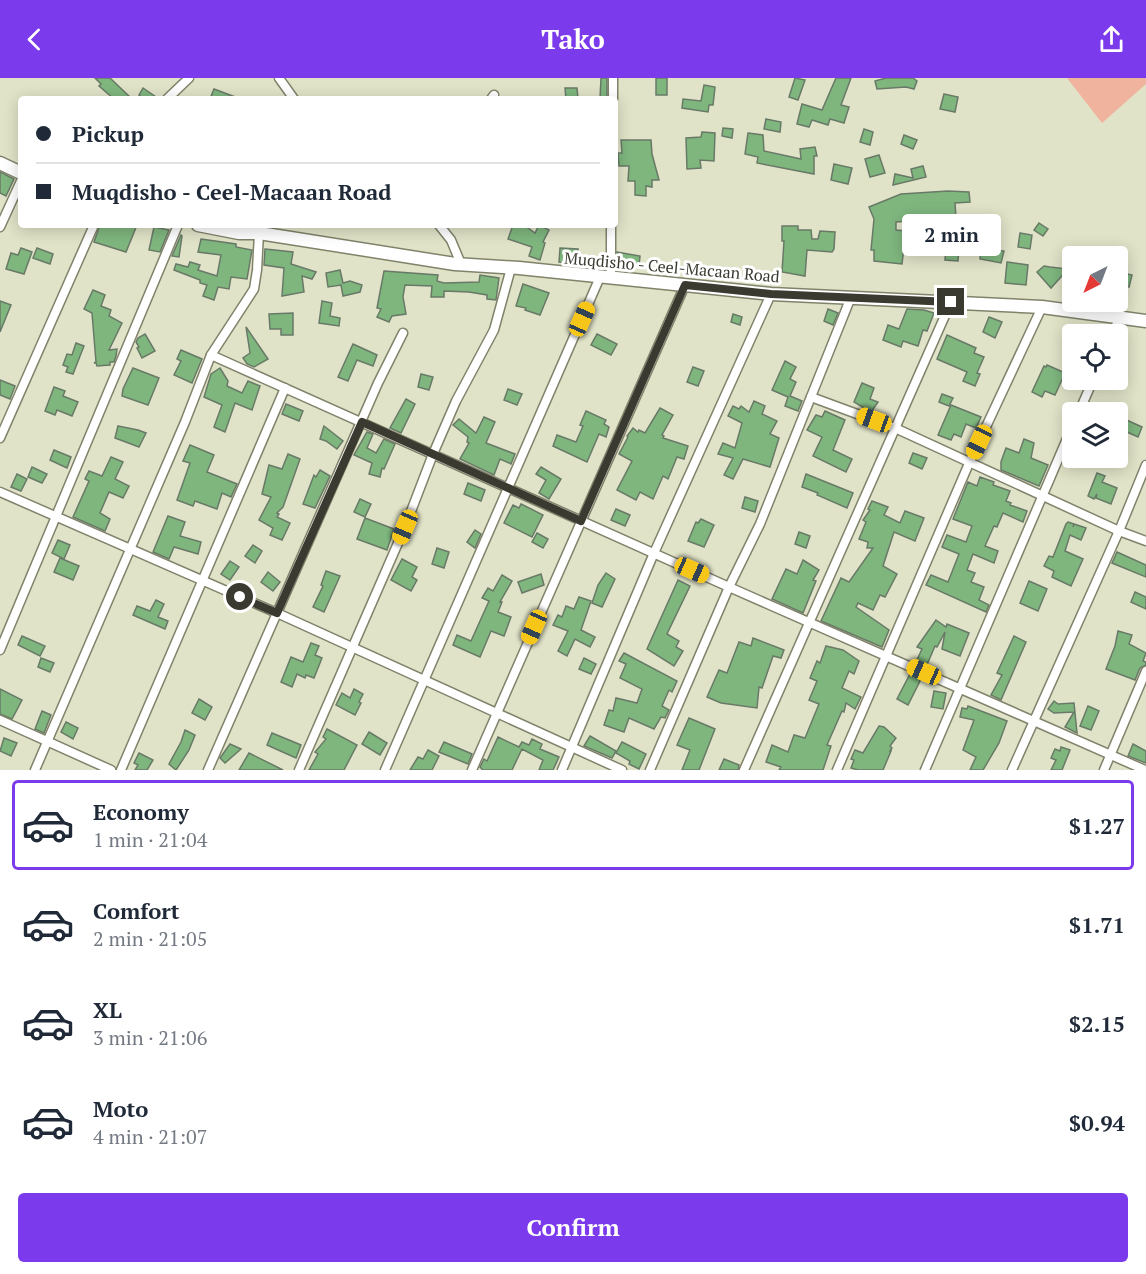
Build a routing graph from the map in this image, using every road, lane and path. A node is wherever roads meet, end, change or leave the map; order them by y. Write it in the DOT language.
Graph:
graph roads {
  1 [pos="189,78"];
  2 [pos="279,78"];
  3 [pos="613,78"];
  4 [pos="170,96"];
  5 [pos="292,96"];
  6 [pos="613,96"];
  7 [pos="0,164"];
  8 [pos="18,172"];
  9 [pos="18,188"];
  10 [pos="0,227"];
  11 [pos="93,228"];
  12 [pos="177,228"];
  13 [pos="213,228"];
  14 [pos="442,228"];
  15 [pos="611,228"];
  16 [pos="259,233"];
  17 [pos="461,264"];
  18 [pos="511,268"];
  19 [pos="605,278"];
  20 [pos="685,285"];
  21 [pos="771,294"];
  22 [pos="850,297"];
  23 [pos="951,302"];
  24 [pos="1042,307"];
  25 [pos="1120,317"];
  26 [pos="1146,321"];
  27 [pos="1117,324"];
  28 [pos="403,333"];
  29 [pos="211,355"];
  30 [pos="285,388"];
  31 [pos="811,397"];
  32 [pos="362,422"];
  33 [pos="895,428"];
  34 [pos="0,438"];
  35 [pos="1062,450"];
  36 [pos="433,454"];
  37 [pos="970,461"];
  38 [pos="1146,465"];
  39 [pos="508,488"];
  40 [pos="0,492"];
  41 [pos="1043,495"];
  42 [pos="56,517"];
  43 [pos="581,521"];
  44 [pos="1119,531"];
  45 [pos="1146,541"];
  46 [pos="130,549"];
  47 [pos="654,553"];
  48 [pos="203,581"];
  49 [pos="729,587"];
  50 [pos="277,613"];
  51 [pos="809,622"];
  52 [pos="353,648"];
  53 [pos="0,650"];
  54 [pos="886,656"];
  55 [pos="1146,670"];
  56 [pos="424,680"];
  57 [pos="962,689"];
  58 [pos="497,713"];
  59 [pos="0,720"];
  60 [pos="1034,721"];
  61 [pos="47,741"];
  62 [pos="572,747"];
  63 [pos="1111,755"];
  64 [pos="34,770"];
  65 [pos="111,770"];
  66 [pos="121,770"];
  67 [pos="208,770"];
  68 [pos="299,770"];
  69 [pos="385,770"];
  70 [pos="472,770"];
  71 [pos="562,770"];
  72 [pos="622,770"];
  73 [pos="650,770"];
  74 [pos="744,770"];
  75 [pos="837,770"];
  76 [pos="925,770"];
  77 [pos="1012,770"];
  78 [pos="1104,770"];
  79 [pos="1145,770"];
  1 -- 4 [label="street"];
  2 -- 5 [label="street"];
  3 -- 6 [label="street"];
  7 -- 8 [label="street"];
  9 -- 10 [label="street"];
  11 -- 34 [label="street"];
  12 -- 42 [label="street"];
  13 -- 16 [label="street, Muqdisho - Ceel-Macaan Road"];
  14 -- 17 [label="street"];
  15 -- 19 [label="street"];
  16 -- 17 [label="street, Muqdisho - Ceel-Macaan Road"];
  16 -- 29 [label="street"];
  17 -- 18 [label="street, Muqdisho - Ceel-Macaan Road"];
  18 -- 19 [label="street, Muqdisho - Ceel-Macaan Road"];
  18 -- 36 [label="street"];
  19 -- 20 [label="street, Muqdisho - Ceel-Macaan Road"];
  19 -- 39 [label="street"];
  20 -- 21 [label="street, Muqdisho - Ceel-Macaan Road"];
  20 -- 43 [label="street"];
  21 -- 22 [label="street, Muqdisho - Ceel-Macaan Road"];
  21 -- 47 [label="street"];
  22 -- 23 [label="street, Muqdisho - Ceel-Macaan Road"];
  22 -- 31 [label="street"];
  23 -- 24 [label="street, Muqdisho - Ceel-Macaan Road"];
  23 -- 33 [label="street"];
  24 -- 25 [label="street, Muqdisho - Ceel-Macaan Road"];
  24 -- 37 [label="street"];
  25 -- 26 [label="street, Muqdisho - Ceel-Macaan Road"];
  25 -- 27 [label="street"];
  28 -- 32 [label="street"];
  29 -- 30 [label="street"];
  29 -- 46 [label="street"];
  30 -- 32 [label="street"];
  30 -- 48 [label="street"];
  31 -- 33 [label="street"];
  31 -- 49 [label="street"];
  32 -- 36 [label="street"];
  32 -- 50 [label="street"];
  33 -- 37 [label="street"];
  33 -- 51 [label="street"];
  35 -- 41 [label="street"];
  36 -- 39 [label="street"];
  36 -- 52 [label="street"];
  37 -- 41 [label="street"];
  37 -- 54 [label="street"];
  38 -- 44 [label="street"];
  39 -- 43 [label="street"];
  39 -- 56 [label="street"];
  40 -- 42 [label="street"];
  41 -- 44 [label="street"];
  41 -- 57 [label="street"];
  42 -- 46 [label="street"];
  42 -- 53 [label="street"];
  43 -- 47 [label="street"];
  43 -- 58 [label="street"];
  44 -- 45 [label="street"];
  44 -- 60 [label="street"];
  46 -- 48 [label="street"];
  46 -- 61 [label="street"];
  47 -- 49 [label="street"];
  47 -- 62 [label="street"];
  48 -- 50 [label="street"];
  48 -- 66 [label="street"];
  49 -- 51 [label="street"];
  49 -- 73 [label="street"];
  50 -- 52 [label="street"];
  50 -- 67 [label="street"];
  51 -- 54 [label="street"];
  51 -- 74 [label="street"];
  52 -- 56 [label="street"];
  52 -- 68 [label="street"];
  54 -- 57 [label="street"];
  54 -- 75 [label="street"];
  55 -- 63 [label="street"];
  56 -- 58 [label="street"];
  56 -- 69 [label="street"];
  57 -- 60 [label="street"];
  57 -- 76 [label="street"];
  58 -- 62 [label="street"];
  58 -- 70 [label="street"];
  59 -- 61 [label="street"];
  60 -- 63 [label="street"];
  60 -- 77 [label="street"];
  61 -- 64 [label="street"];
  61 -- 65 [label="street"];
  62 -- 71 [label="street"];
  62 -- 72 [label="street"];
  63 -- 78 [label="street"];
  63 -- 79 [label="street"];
}
